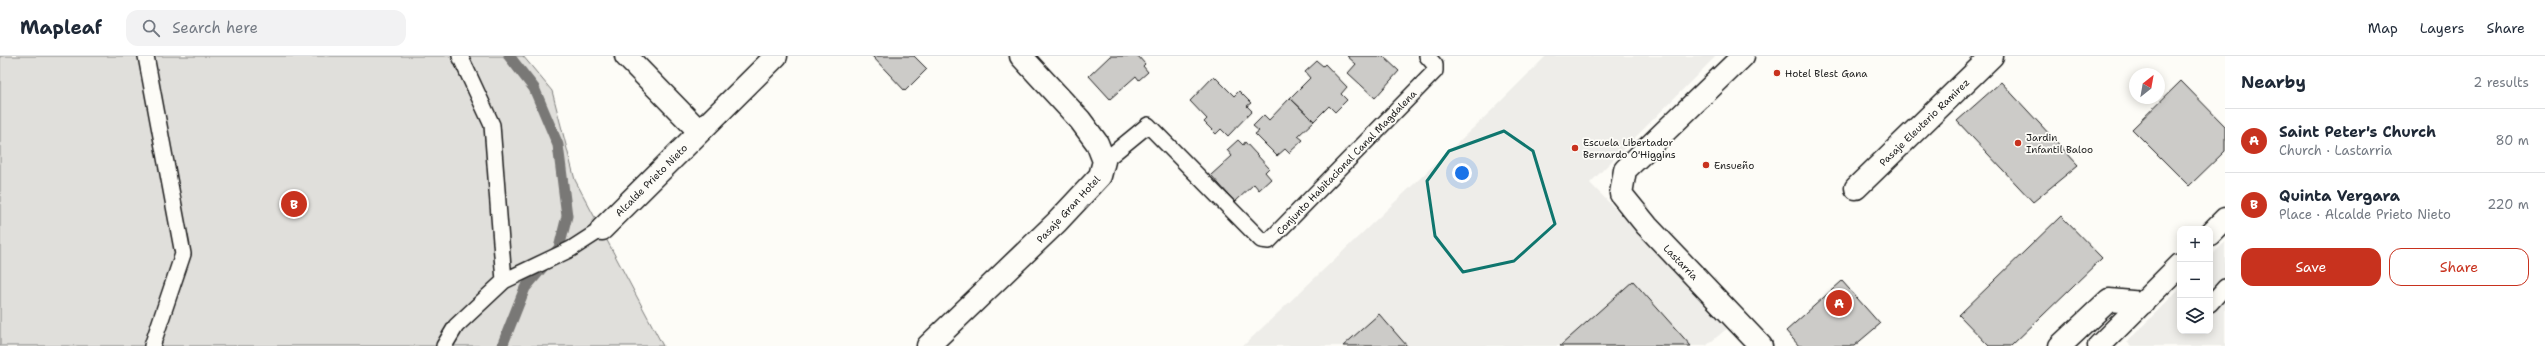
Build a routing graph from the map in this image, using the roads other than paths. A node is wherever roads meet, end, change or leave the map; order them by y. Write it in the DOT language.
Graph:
graph roads {
  1 [pos="146,56"];
  2 [pos="460,56"];
  3 [pos="626,56"];
  4 [pos="776,56"];
  5 [pos="1021,56"];
  6 [pos="1427,56"];
  7 [pos="1743,56"];
  8 [pos="1992,56"];
  9 [pos="699,131"];
  10 [pos="1104,161"];
  11 [pos="1856,188"];
  12 [pos="2225,219"];
  13 [pos="602,229"];
  14 [pos="2213,231"];
  15 [pos="2177,268"];
  16 [pos="504,280"];
  17 [pos="2225,287"];
  18 [pos="2213,301"];
  19 [pos="2143,303"];
  20 [pos="2101,345"];
  21 [pos="152,346"];
  22 [pos="444,346"];
  23 [pos="928,346"];
  24 [pos="1761,346"];
  25 [pos="2060,346"];
  1 -- 21 [label="lane"];
  2 -- 16 [label="lane"];
  3 -- 9 [label="street"];
  4 -- 9 [label="street, Alcalde Prieto Nieto"];
  5 -- 10 [label="street"];
  6 -- 10 [label="lane, Conjunto Habitacional Canal Magdalena"];
  7 -- 24 [label="street, Lastarria"];
  8 -- 11 [label="street, Pasaje Eleuterio Ramirez"];
  9 -- 13 [label="street, Alcalde Prieto Nieto"];
  10 -- 23 [label="street, Pasaje Gran Hotel"];
  12 -- 14 [label="street"];
  13 -- 16 [label="lane"];
  15 -- 19 [label="street"];
  16 -- 22 [label="lane"];
  17 -- 18 [label="lane"];
  19 -- 20 [label="street"];
  19 -- 25 [label="street"];
}
